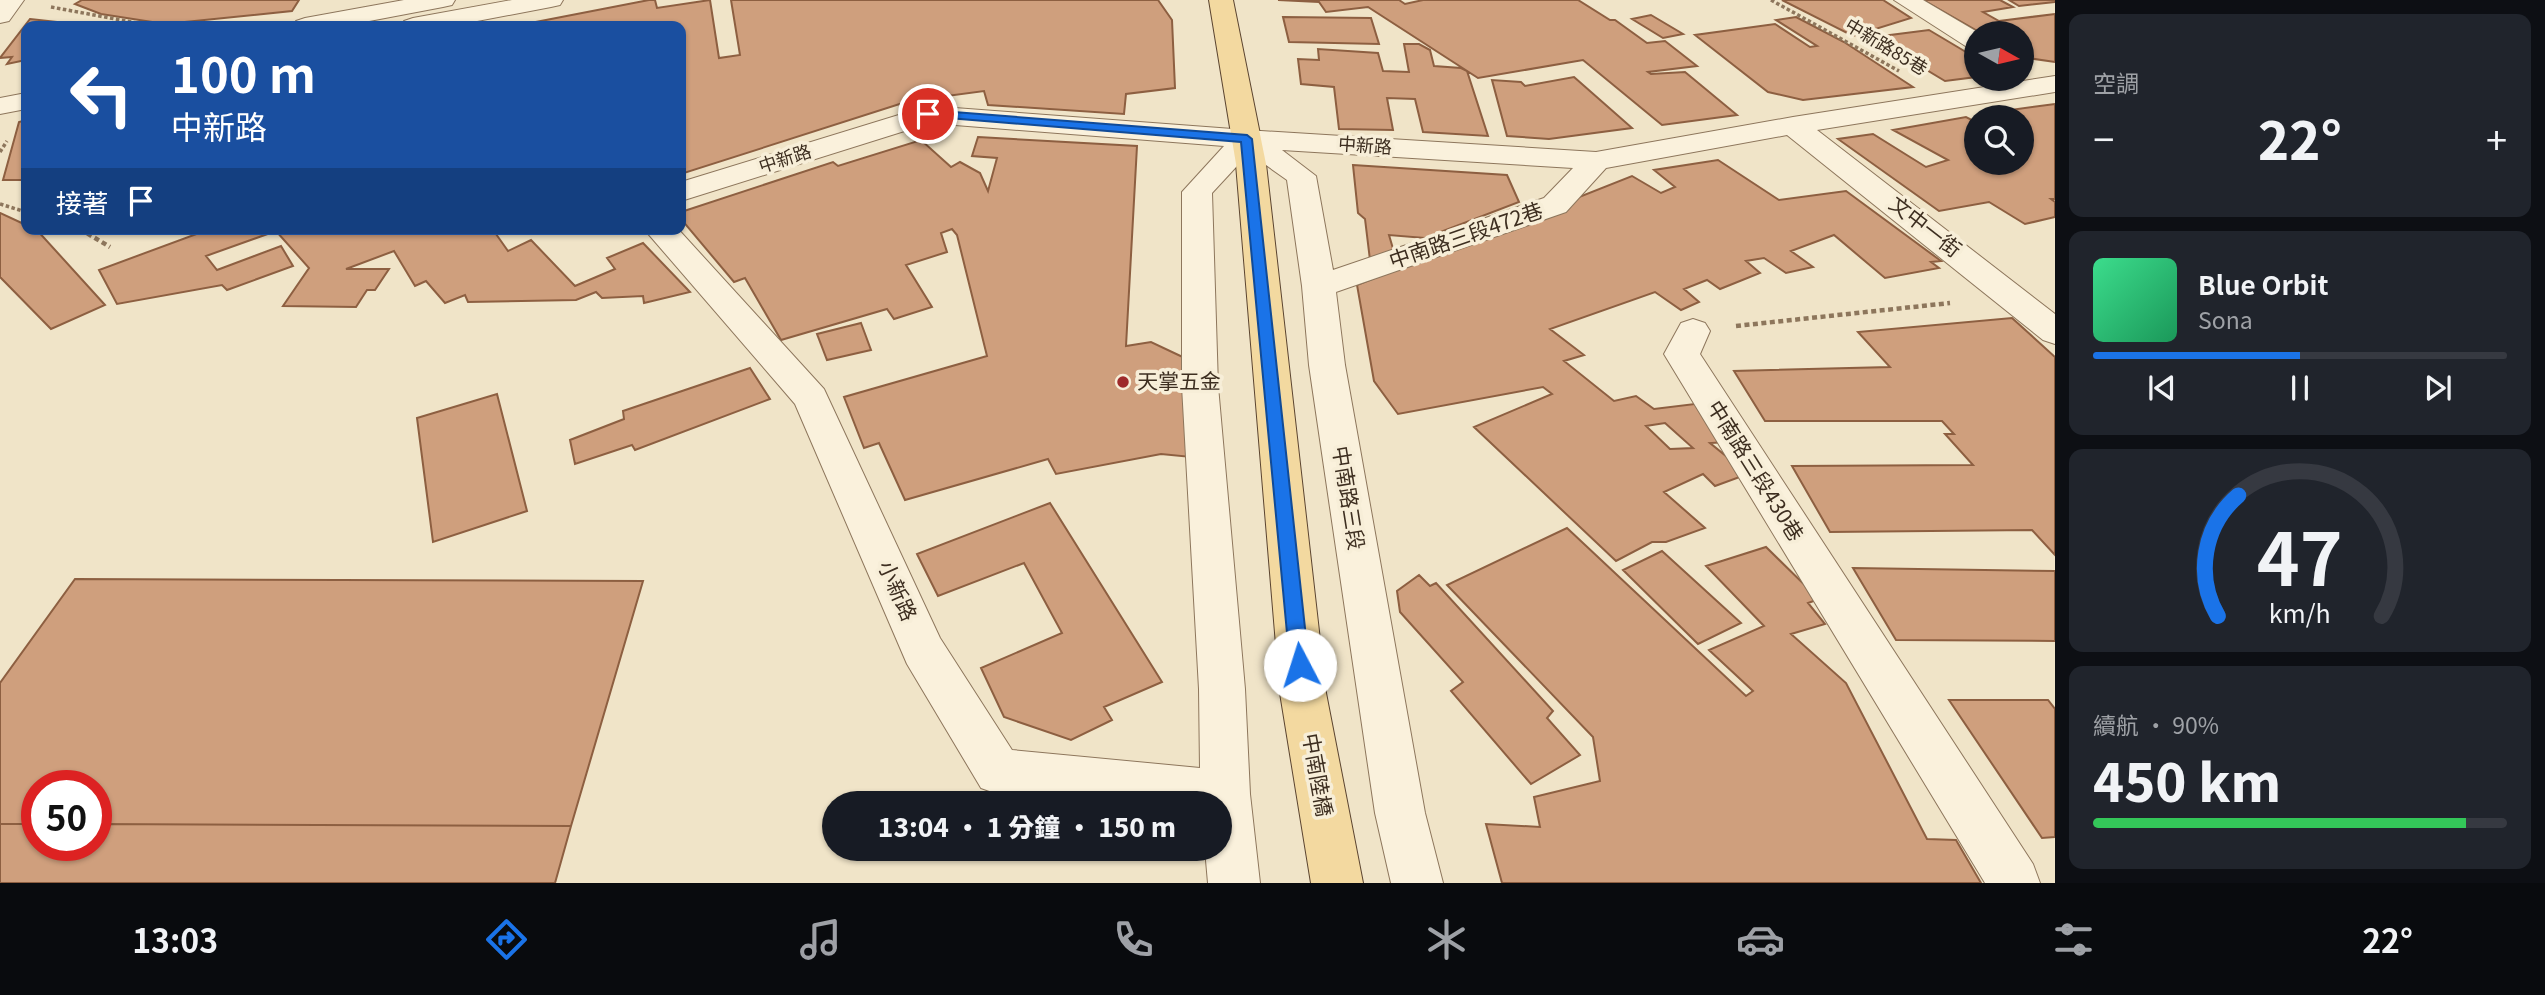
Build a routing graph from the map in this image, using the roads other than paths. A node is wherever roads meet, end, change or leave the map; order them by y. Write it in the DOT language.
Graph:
graph roads {
  1 [pos="12,0"];
  2 [pos="443,0"];
  3 [pos="551,0"];
  4 [pos="1221,0"];
  5 [pos="1906,0"];
  6 [pos="0,16"];
  7 [pos="416,17"];
  8 [pos="367,21"];
  9 [pos="1964,35"];
  10 [pos="2034,76"];
  11 [pos="21,80"];
  12 [pos="0,84"];
  13 [pos="2051,85"];
  14 [pos="21,102"];
  15 [pos="0,106"];
  16 [pos="1793,125"];
  17 [pos="1249,152"];
  18 [pos="1596,161"];
  19 [pos="686,190"];
  20 [pos="665,235"];
  21 [pos="1320,286"];
  22 [pos="1693,331"];
  23 [pos="2055,332"];
  24 [pos="1195,791"];
  25 [pos="1226,791"];
  26 [pos="1232,861"];
  27 [pos="1234,883"];
  28 [pos="1337,883"];
  29 [pos="1417,883"];
  30 [pos="2014,883"];
  1 -- 6 [label="street"];
  2 -- 7 [label="street"];
  3 -- 7 [label="street"];
  4 -- 17 [label="main road"];
  5 -- 9 [label="street"];
  7 -- 8 [label="street"];
  10 -- 13 [label="street"];
  11 -- 12 [label="street"];
  13 -- 16 [label="street, 中新路"];
  14 -- 15 [label="street"];
  16 -- 18 [label="street, 中新路"];
  16 -- 23 [label="street, 文中一街"];
  17 -- 18 [label="street, 中新路"];
  17 -- 19 [label="street, 中新路"];
  17 -- 21 [label="street, 中南路三段"];
  17 -- 25 [label="street"];
  17 -- 28 [label="main road, 中南陸橋"];
  18 -- 21 [label="street, 中南路三段472巷"];
  20 -- 24 [label="street, 小新路"];
  21 -- 29 [label="street, 中南路三段"];
  22 -- 30 [label="street, 中南路三段430巷"];
  26 -- 27 [label="street"];
}
